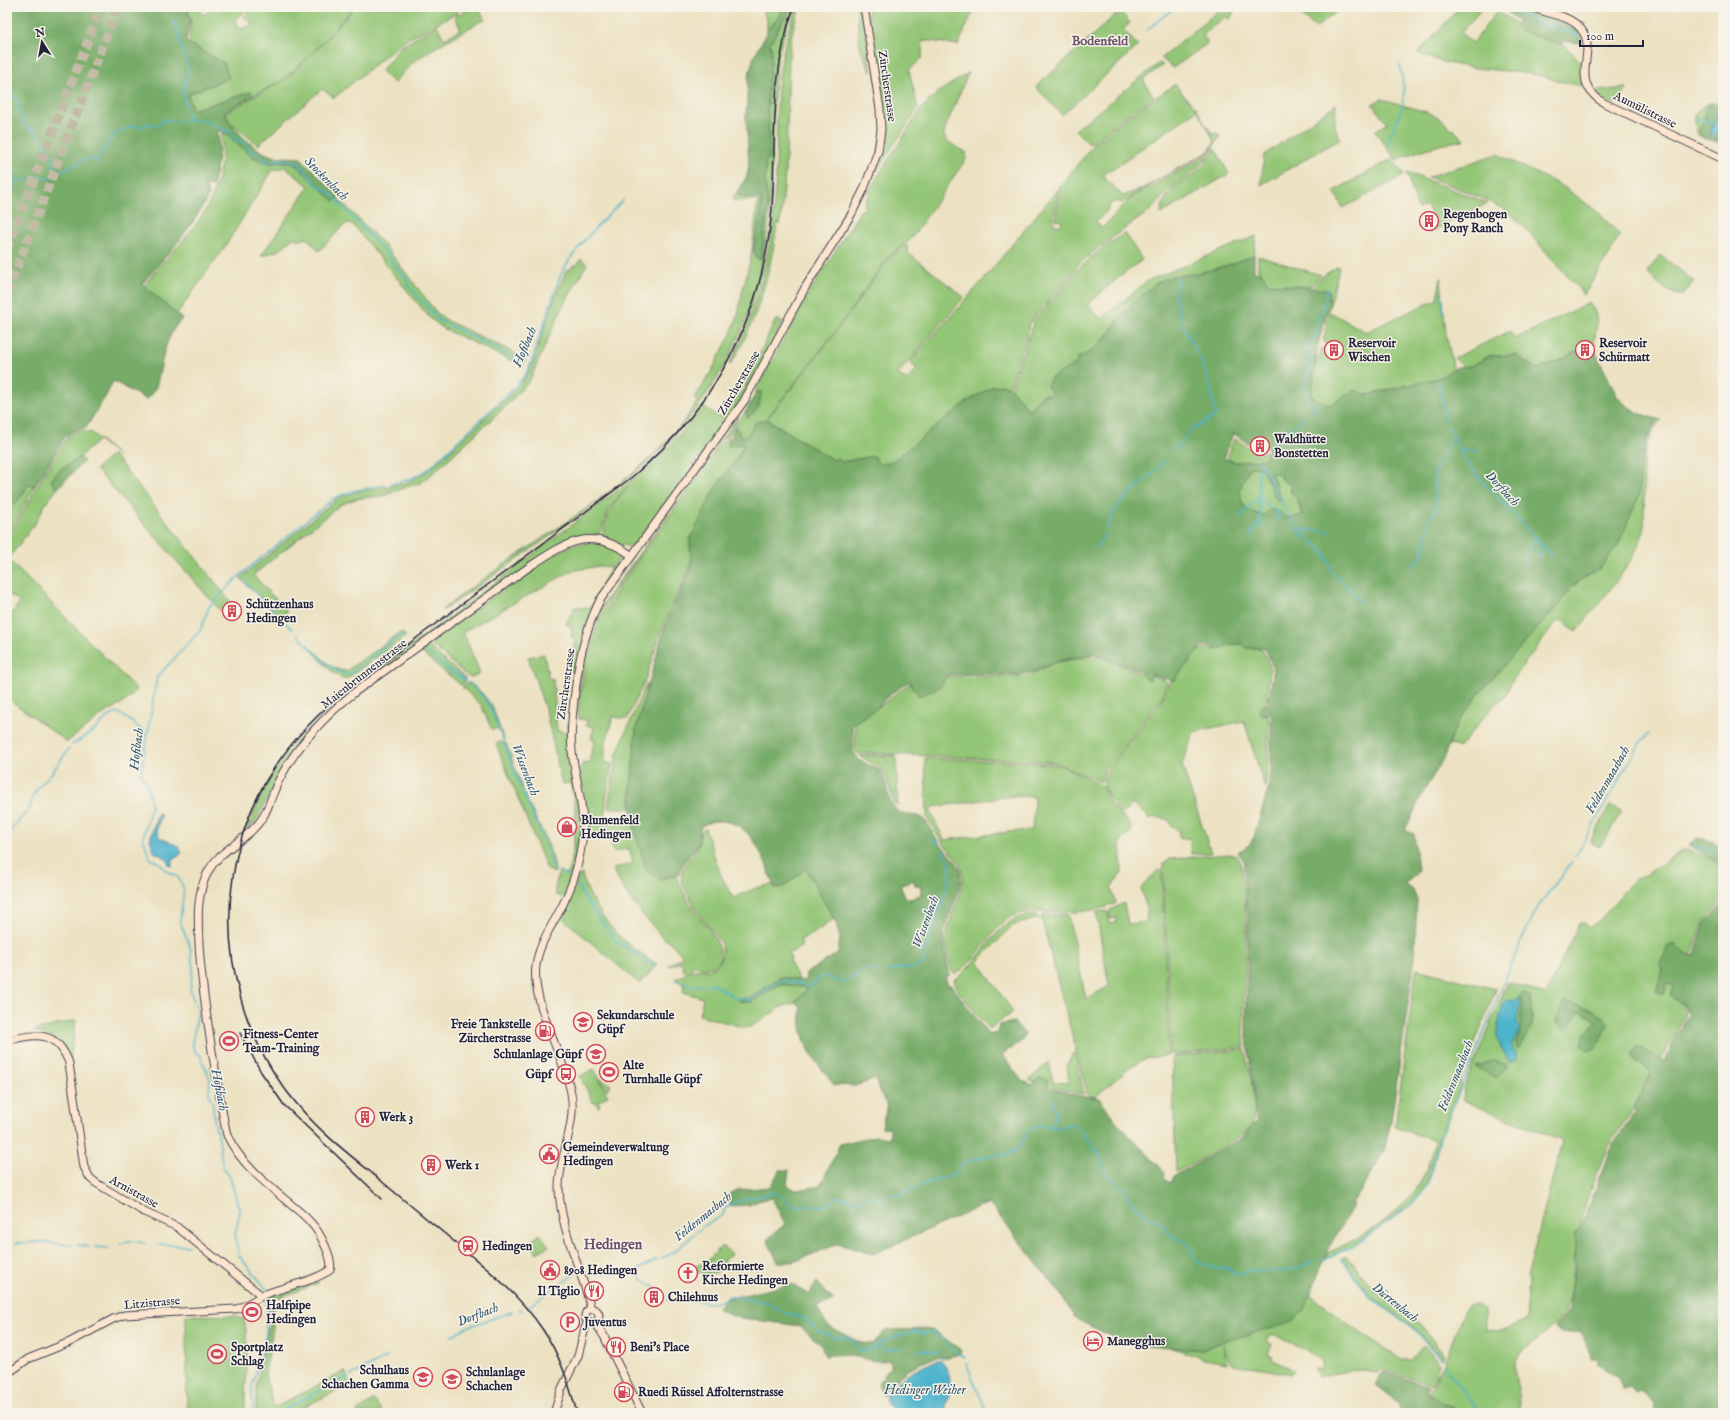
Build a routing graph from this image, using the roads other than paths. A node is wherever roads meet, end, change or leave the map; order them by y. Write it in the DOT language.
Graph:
graph roads {
  1 [pos="864,7"];
  2 [pos="1532,7"];
  3 [pos="1723,159"];
  4 [pos="631,555"];
  5 [pos="7,1041"];
  6 [pos="262,1296"];
  7 [pos="591,1309"];
  8 [pos="592,1322"];
  9 [pos="7,1374"];
  10 [pos="554,1413"];
  11 [pos="642,1413"];
  1 -- 4 [label="main road, Zürcherstrasse"];
  2 -- 3 [label="main road, Aumülistrasse"];
  4 -- 6 [label="main road, Maienbrunnenstrasse"];
  4 -- 7 [label="main road, Zürcherstrasse"];
  5 -- 6 [label="main road, Arnistrasse"];
  6 -- 9 [label="main road, Litzistrasse"];
  7 -- 8 [label="main road"];
  7 -- 8 [label="main road"];
  8 -- 10 [label="main road"];
  8 -- 11 [label="main road"];
}
